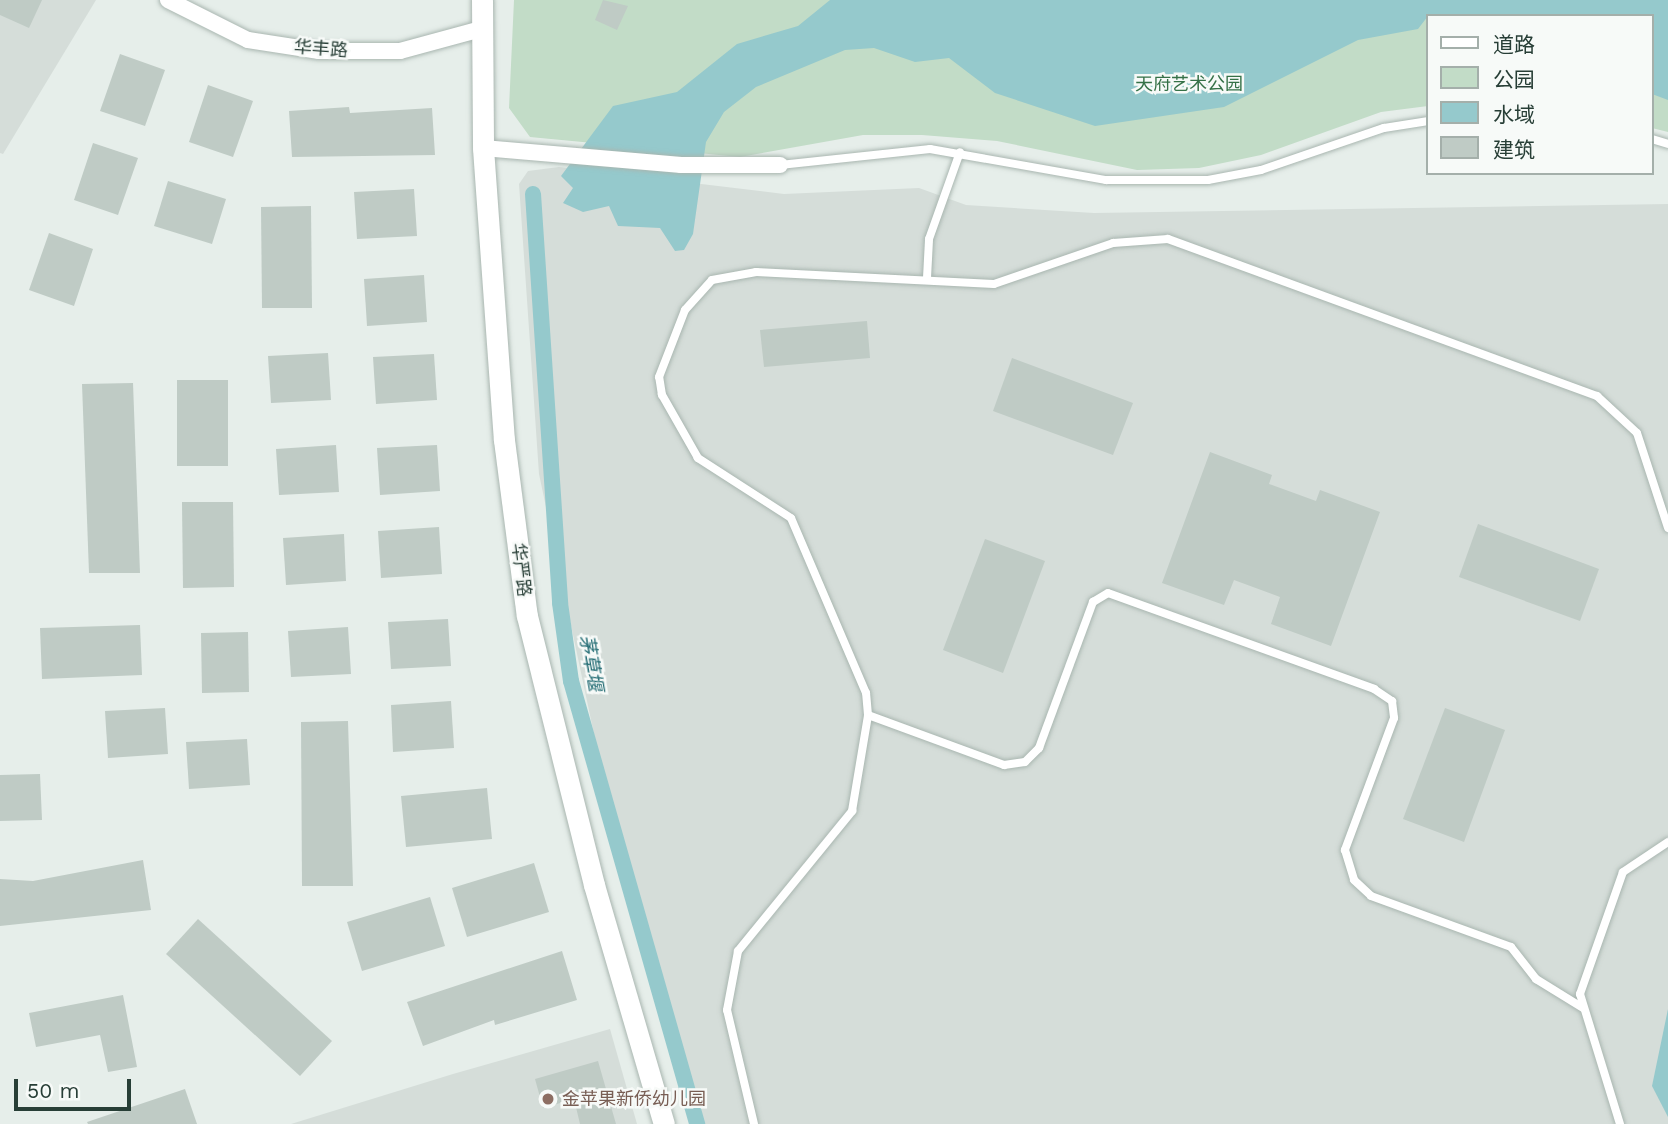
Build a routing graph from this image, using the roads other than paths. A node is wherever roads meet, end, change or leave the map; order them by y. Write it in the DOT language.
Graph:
graph roads {
  1 [pos="168,0"];
  2 [pos="482,0"];
  3 [pos="481,29"];
  4 [pos="1426,121"];
  5 [pos="483,148"];
  6 [pos="960,152"];
  7 [pos="780,165"];
  8 [pos="927,278"];
  9 [pos="1668,528"];
  10 [pos="868,715"];
  11 [pos="1668,842"];
  12 [pos="1583,1008"];
  13 [pos="664,1124"];
  14 [pos="754,1124"];
  15 [pos="1620,1124"];
  1 -- 3 [label="street, 华丰路"];
  2 -- 3 [label="street, 华严路"];
  3 -- 5 [label="street, 华严路"];
  4 -- 6 [label="lane"];
  5 -- 7 [label="street"];
  5 -- 13 [label="street, 华严路"];
  6 -- 7 [label="lane"];
  6 -- 8 [label="lane"];
  8 -- 9 [label="lane"];
  8 -- 10 [label="lane"];
  10 -- 12 [label="lane"];
  10 -- 14 [label="lane"];
  11 -- 12 [label="lane"];
  12 -- 15 [label="lane"];
}
